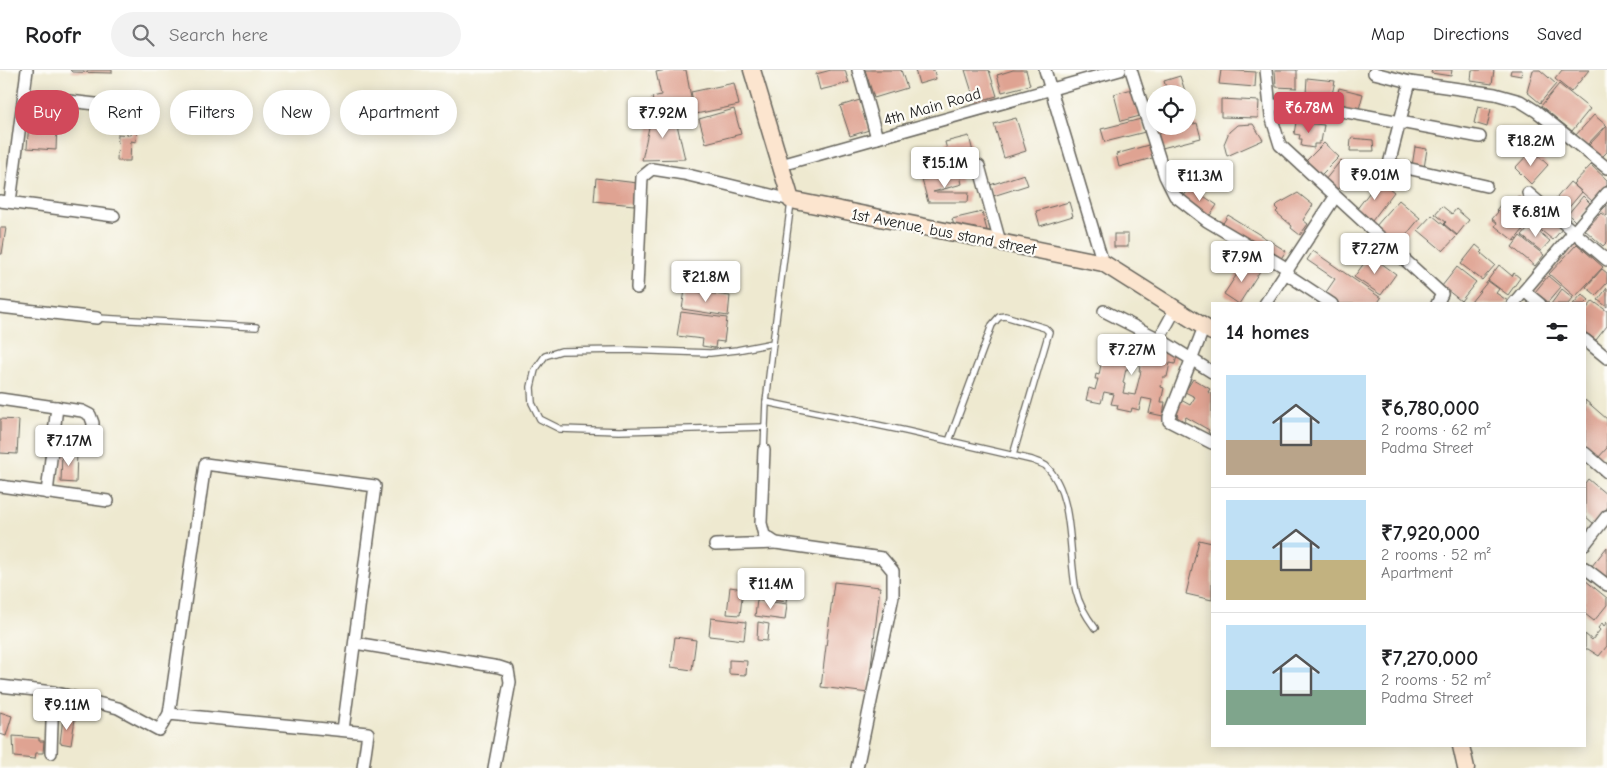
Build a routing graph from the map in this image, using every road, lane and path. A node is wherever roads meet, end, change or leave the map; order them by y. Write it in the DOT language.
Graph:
graph roads {
  1 [pos="27,70"];
  2 [pos="752,70"];
  3 [pos="858,70"];
  4 [pos="1045,70"];
  5 [pos="1120,70"];
  6 [pos="1131,70"];
  7 [pos="1266,70"];
  8 [pos="1374,73"];
  9 [pos="1410,82"];
  10 [pos="25,90"];
  11 [pos="1051,90"];
  12 [pos="1270,105"];
  13 [pos="1400,122"];
  14 [pos="17,135"];
  15 [pos="1480,137"];
  16 [pos="877,138"];
  17 [pos="781,165"];
  18 [pos="979,166"];
  19 [pos="1607,168"];
  20 [pos="1486,186"];
  21 [pos="1528,193"];
  22 [pos="1607,193"];
  23 [pos="1335,197"];
  24 [pos="791,200"];
  25 [pos="5,202"];
  26 [pos="114,216"];
  27 [pos="1574,232"];
  28 [pos="1000,242"];
  29 [pos="1607,260"];
  30 [pos="1104,263"];
  31 [pos="1286,271"];
  32 [pos="637,288"];
  33 [pos="1524,291"];
  34 [pos="1266,302"];
  35 [pos="1329,302"];
  36 [pos="1438,302"];
  37 [pos="1515,302"];
  38 [pos="1538,302"];
  39 [pos="0,307"];
  40 [pos="1176,308"];
  41 [pos="1104,311"];
  42 [pos="97,318"];
  43 [pos="256,327"];
  44 [pos="1208,329"];
  45 [pos="1159,340"];
  46 [pos="1586,341"];
  47 [pos="773,343"];
  48 [pos="1191,358"];
  49 [pos="1607,358"];
  50 [pos="1211,371"];
  51 [pos="0,399"];
  52 [pos="766,402"];
  53 [pos="57,407"];
  54 [pos="765,428"];
  55 [pos="949,441"];
  56 [pos="1211,442"];
  57 [pos="92,447"];
  58 [pos="764,450"];
  59 [pos="1586,454"];
  60 [pos="1013,455"];
  61 [pos="1607,472"];
  62 [pos="0,486"];
  63 [pos="47,493"];
  64 [pos="108,501"];
  65 [pos="1607,516"];
  66 [pos="776,543"];
  67 [pos="1586,543"];
  68 [pos="715,544"];
  69 [pos="1586,569"];
  70 [pos="1607,585"];
  71 [pos="1095,628"];
  72 [pos="354,643"];
  73 [pos="0,686"];
  74 [pos="54,692"];
  75 [pos="169,714"];
  76 [pos="343,730"];
  77 [pos="1461,747"];
  78 [pos="51,753"];
  79 [pos="363,768"];
  80 [pos="494,768"];
  81 [pos="857,768"];
  82 [pos="1466,768"];
  1 -- 10 [label="street"];
  2 -- 17 [label="street"];
  3 -- 16 [label="street"];
  4 -- 11 [label="street"];
  5 -- 11 [label="street, 4th Main Road"];
  6 -- 31 [label="street"];
  7 -- 12 [label="street"];
  8 -- 9 [label="street"];
  9 -- 13 [label="street"];
  9 -- 19 [label="street"];
  11 -- 16 [label="street, 4th Main Road"];
  11 -- 30 [label="street"];
  12 -- 13 [label="street"];
  12 -- 23 [label="street"];
  13 -- 15 [label="street"];
  13 -- 20 [label="street"];
  14 -- 25 [label="street"];
  16 -- 17 [label="street, 4th Main Road"];
  17 -- 24 [label="street"];
  18 -- 28 [label="street"];
  21 -- 27 [label="street"];
  22 -- 27 [label="street"];
  23 -- 31 [label="street"];
  23 -- 36 [label="street"];
  24 -- 28 [label="street, 1st Avenue, bus stand street"];
  24 -- 32 [label="street"];
  24 -- 47 [label="lane"];
  25 -- 26 [label="street"];
  27 -- 29 [label="street"];
  27 -- 33 [label="street"];
  28 -- 30 [label="street, 1st Avenue, bus stand street"];
  30 -- 40 [label="street, 1st Avenue, bus stand street"];
  31 -- 34 [label="street"];
  31 -- 35 [label="street"];
  33 -- 37 [label="street"];
  33 -- 38 [label="street"];
  39 -- 42 [label="street"];
  40 -- 44 [label="street, 1st Avenue, bus stand street"];
  40 -- 45 [label="street"];
  41 -- 45 [label="street"];
  42 -- 43 [label="lane"];
  44 -- 48 [label="street"];
  45 -- 48 [label="street"];
  46 -- 49 [label="street"];
  47 -- 52 [label="lane"];
  47 -- 54 [label="lane"];
  48 -- 50 [label="street"];
  48 -- 56 [label="street"];
  51 -- 53 [label="street"];
  52 -- 54 [label="lane"];
  52 -- 55 [label="lane"];
  53 -- 57 [label="street"];
  53 -- 63 [label="street"];
  54 -- 58 [label="lane"];
  55 -- 60 [label="lane"];
  55 -- 60 [label="lane"];
  58 -- 66 [label="street"];
  59 -- 61 [label="street"];
  60 -- 71 [label="lane"];
  62 -- 63 [label="street"];
  63 -- 64 [label="street"];
  65 -- 67 [label="street"];
  66 -- 68 [label="street"];
  66 -- 81 [label="street"];
  69 -- 70 [label="street"];
  72 -- 75 [label="street"];
  72 -- 76 [label="street"];
  72 -- 80 [label="street"];
  73 -- 74 [label="street"];
  74 -- 75 [label="street"];
  74 -- 78 [label="street"];
  75 -- 76 [label="street"];
  76 -- 79 [label="street"];
  77 -- 82 [label="street"];
}
